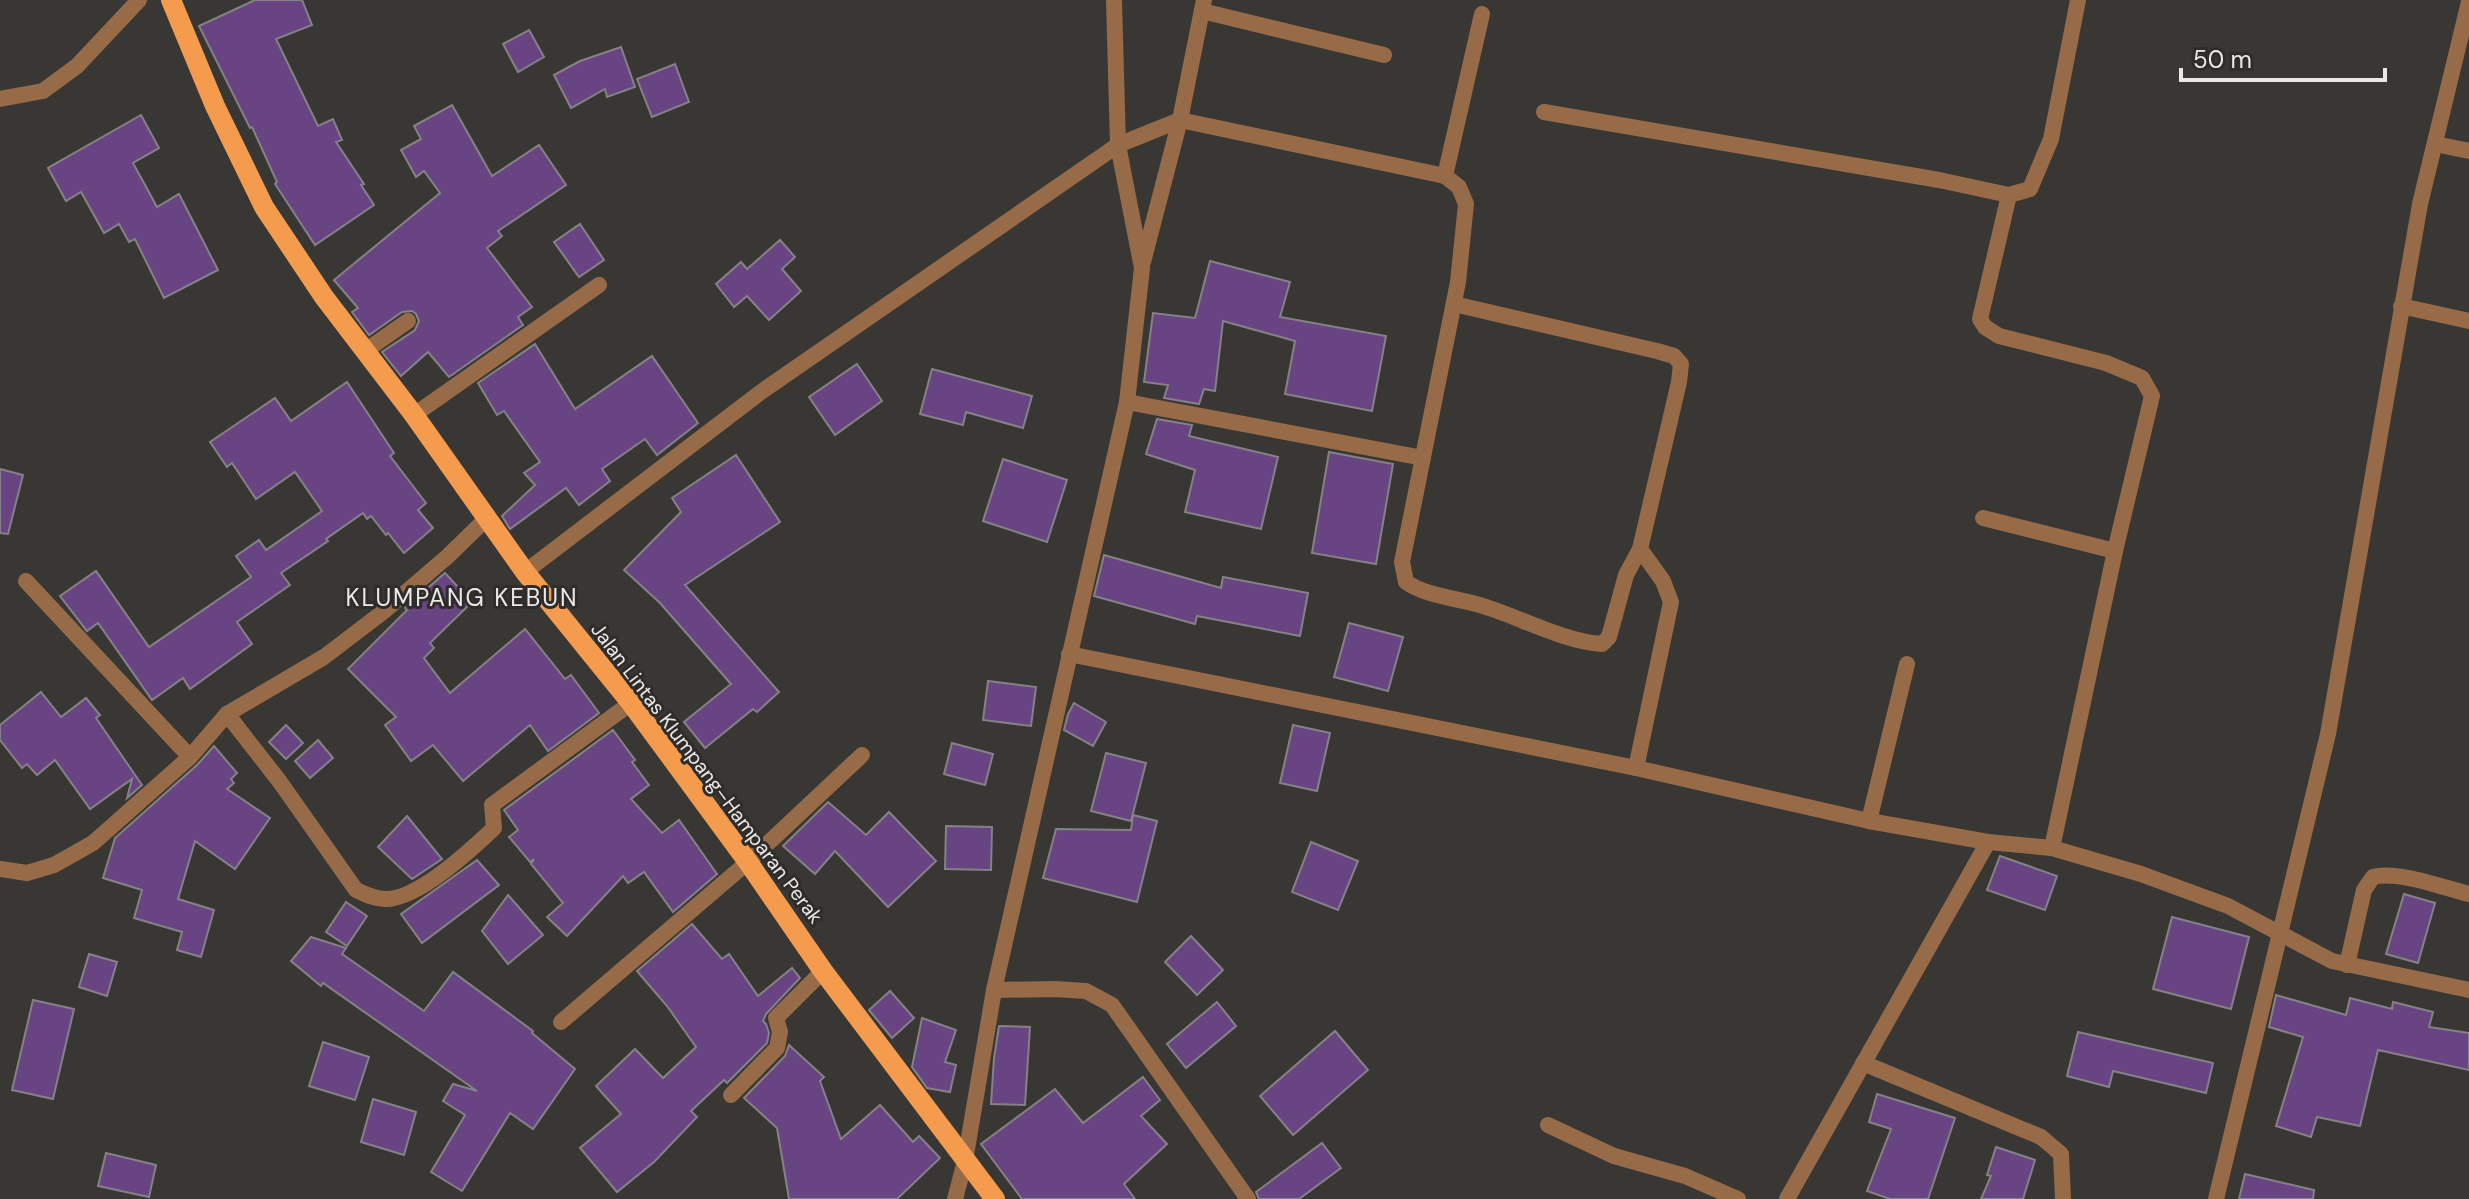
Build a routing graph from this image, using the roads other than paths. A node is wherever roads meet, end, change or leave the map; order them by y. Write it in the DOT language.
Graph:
graph roads {
  1 [pos="139,0"];
  2 [pos="171,0"];
  3 [pos="1114,0"];
  4 [pos="2078,0"];
  5 [pos="2469,2"];
  6 [pos="1203,5"];
  7 [pos="1482,14"];
  8 [pos="1384,55"];
  9 [pos="0,99"];
  10 [pos="1544,112"];
  11 [pos="1180,120"];
  12 [pos="2435,144"];
  13 [pos="1118,145"];
  14 [pos="2469,151"];
  15 [pos="1445,176"];
  16 [pos="2009,195"];
  17 [pos="1142,268"];
  18 [pos="599,285"];
  19 [pos="1454,304"];
  20 [pos="2401,306"];
  21 [pos="408,321"];
  22 [pos="2469,321"];
  23 [pos="365,351"];
  24 [pos="1127,402"];
  25 [pos="414,415"];
  26 [pos="1423,458"];
  27 [pos="1983,518"];
  28 [pos="486,519"];
  29 [pos="1640,549"];
  30 [pos="2115,551"];
  31 [pos="525,572"];
  32 [pos="26,581"];
  33 [pos="1069,654"];
  34 [pos="1907,664"];
  35 [pos="631,703"];
  36 [pos="227,714"];
  37 [pos="862,755"];
  38 [pos="190,757"];
  39 [pos="1636,768"];
  40 [pos="1869,821"];
  41 [pos="1988,842"];
  42 [pos="2052,848"];
  43 [pos="748,862"];
  44 [pos="0,869"];
  45 [pos="2469,894"];
  46 [pos="2279,933"];
  47 [pos="2347,965"];
  48 [pos="823,971"];
  49 [pos="994,990"];
  50 [pos="2469,990"];
  51 [pos="561,1022"];
  52 [pos="1863,1063"];
  53 [pos="731,1095"];
  54 [pos="1548,1125"];
  55 [pos="965,1161"];
  56 [pos="955,1199"];
  57 [pos="995,1199"];
  58 [pos="1248,1199"];
  59 [pos="1738,1199"];
  60 [pos="1787,1199"];
  61 [pos="2063,1199"];
  62 [pos="2216,1199"];
  1 -- 9 [label="street"];
  2 -- 23 [label="main road, Jalan Lintas Klumpang–Hamparan Perak"];
  3 -- 13 [label="street"];
  4 -- 16 [label="street"];
  5 -- 12 [label="street"];
  6 -- 8 [label="street"];
  6 -- 11 [label="street"];
  7 -- 15 [label="street"];
  10 -- 16 [label="street"];
  11 -- 13 [label="street"];
  11 -- 15 [label="street"];
  11 -- 17 [label="street"];
  12 -- 14 [label="street"];
  12 -- 20 [label="street"];
  13 -- 17 [label="street"];
  13 -- 31 [label="street"];
  15 -- 19 [label="street"];
  16 -- 30 [label="street"];
  17 -- 24 [label="street"];
  18 -- 25 [label="street"];
  19 -- 26 [label="street"];
  19 -- 29 [label="street"];
  20 -- 22 [label="street"];
  20 -- 46 [label="street"];
  21 -- 23 [label="street"];
  23 -- 25 [label="main road, Jalan Lintas Klumpang–Hamparan Perak"];
  24 -- 26 [label="street"];
  24 -- 33 [label="street"];
  25 -- 28 [label="main road, Jalan Lintas Klumpang–Hamparan Perak"];
  26 -- 29 [label="street"];
  27 -- 30 [label="street"];
  28 -- 31 [label="main road, Jalan Lintas Klumpang–Hamparan Perak"];
  28 -- 36 [label="street"];
  29 -- 39 [label="street"];
  30 -- 42 [label="street"];
  31 -- 35 [label="main road, Jalan Lintas Klumpang–Hamparan Perak"];
  32 -- 38 [label="street"];
  33 -- 39 [label="street"];
  33 -- 49 [label="street"];
  34 -- 40 [label="street"];
  35 -- 36 [label="street"];
  35 -- 43 [label="main road, Jalan Lintas Klumpang–Hamparan Perak"];
  36 -- 38 [label="street"];
  37 -- 43 [label="street"];
  38 -- 44 [label="street"];
  39 -- 40 [label="street"];
  40 -- 41 [label="street"];
  41 -- 42 [label="street"];
  41 -- 52 [label="street"];
  42 -- 46 [label="street"];
  43 -- 48 [label="main road, Jalan Lintas Klumpang–Hamparan Perak"];
  43 -- 51 [label="street"];
  45 -- 47 [label="street"];
  46 -- 47 [label="street"];
  46 -- 62 [label="street"];
  47 -- 50 [label="street"];
  48 -- 53 [label="street"];
  48 -- 55 [label="main road, Jalan Lintas Klumpang–Hamparan Perak"];
  49 -- 55 [label="street"];
  49 -- 58 [label="street"];
  52 -- 60 [label="street"];
  52 -- 61 [label="street"];
  54 -- 59 [label="street"];
  55 -- 56 [label="street"];
  55 -- 57 [label="main road, Jalan Lintas Klumpang–Hamparan Perak"];
}
